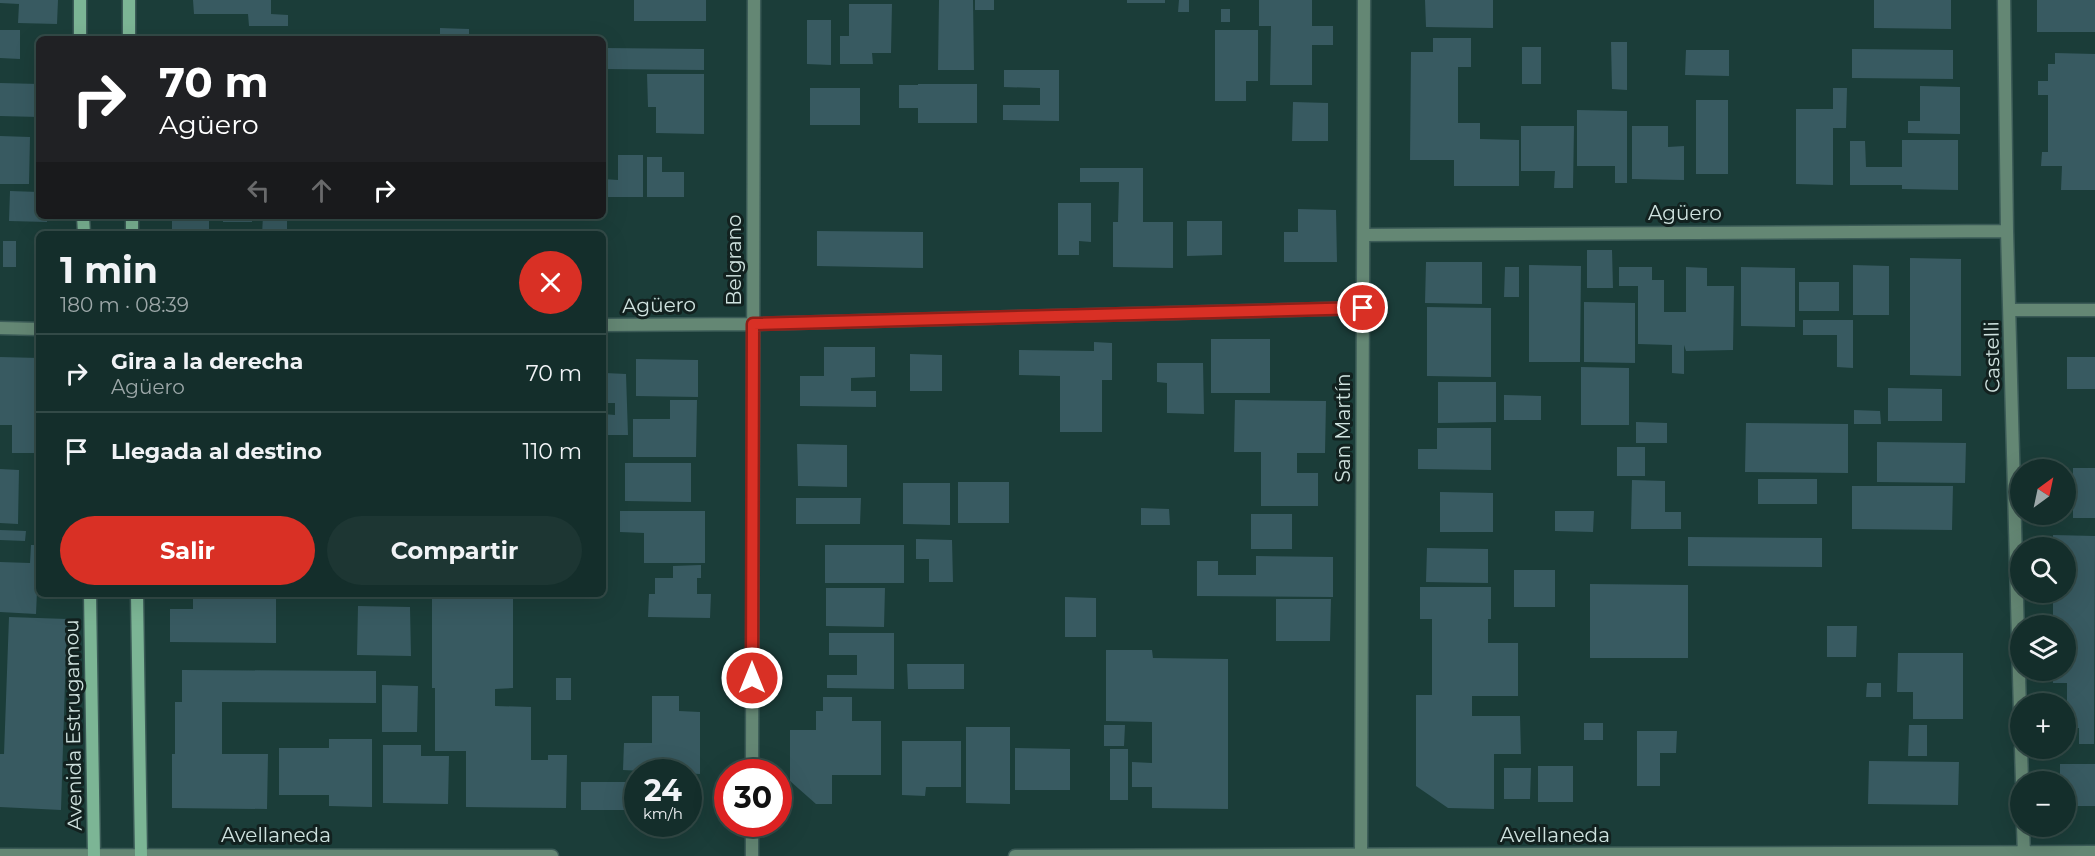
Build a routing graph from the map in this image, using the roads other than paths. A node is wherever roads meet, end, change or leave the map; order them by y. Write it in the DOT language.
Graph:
graph roads {
  1 [pos="80,0"];
  2 [pos="129,0"];
  3 [pos="753,0"];
  4 [pos="1364,0"];
  5 [pos="2004,0"];
  6 [pos="80,36"];
  7 [pos="129,36"];
  8 [pos="2007,231"];
  9 [pos="1364,235"];
  10 [pos="1363,308"];
  11 [pos="2011,310"];
  12 [pos="2095,310"];
  13 [pos="753,324"];
  14 [pos="606,325"];
  15 [pos="0,328"];
  16 [pos="36,329"];
  17 [pos="90,597"];
  18 [pos="137,597"];
  19 [pos="2020,693"];
  20 [pos="752,759"];
  21 [pos="752,837"];
  22 [pos="2023,837"];
  23 [pos="2095,852"];
  24 [pos="2024,854"];
  25 [pos="0,855"];
  26 [pos="94,855"];
  27 [pos="141,855"];
  28 [pos="552,856"];
  29 [pos="752,856"];
  30 [pos="1015,856"];
  31 [pos="1361,856"];
  1 -- 6 [label="main road"];
  2 -- 7 [label="main road"];
  3 -- 13 [label="street, Belgrano"];
  4 -- 9 [label="street, San Martín"];
  5 -- 8 [label="street, Castelli"];
  8 -- 9 [label="street, Agüero"];
  8 -- 11 [label="street, Castelli"];
  9 -- 10 [label="street, San Martín"];
  10 -- 13 [label="street, Agüero"];
  10 -- 31 [label="street, San Martín"];
  11 -- 12 [label="street"];
  11 -- 19 [label="street, Castelli"];
  13 -- 14 [label="street, Agüero"];
  13 -- 20 [label="street, Belgrano"];
  15 -- 16 [label="street"];
  17 -- 26 [label="main road, Avenida Estrugamou"];
  18 -- 27 [label="main road"];
  21 -- 29 [label="street"];
  22 -- 24 [label="street"];
  23 -- 24 [label="street, Avellaneda"];
  24 -- 31 [label="street, Avellaneda"];
  25 -- 26 [label="street, Avellaneda"];
  26 -- 27 [label="street, Avellaneda"];
  27 -- 28 [label="street, Avellaneda"];
  30 -- 31 [label="street, Avellaneda"];
}
